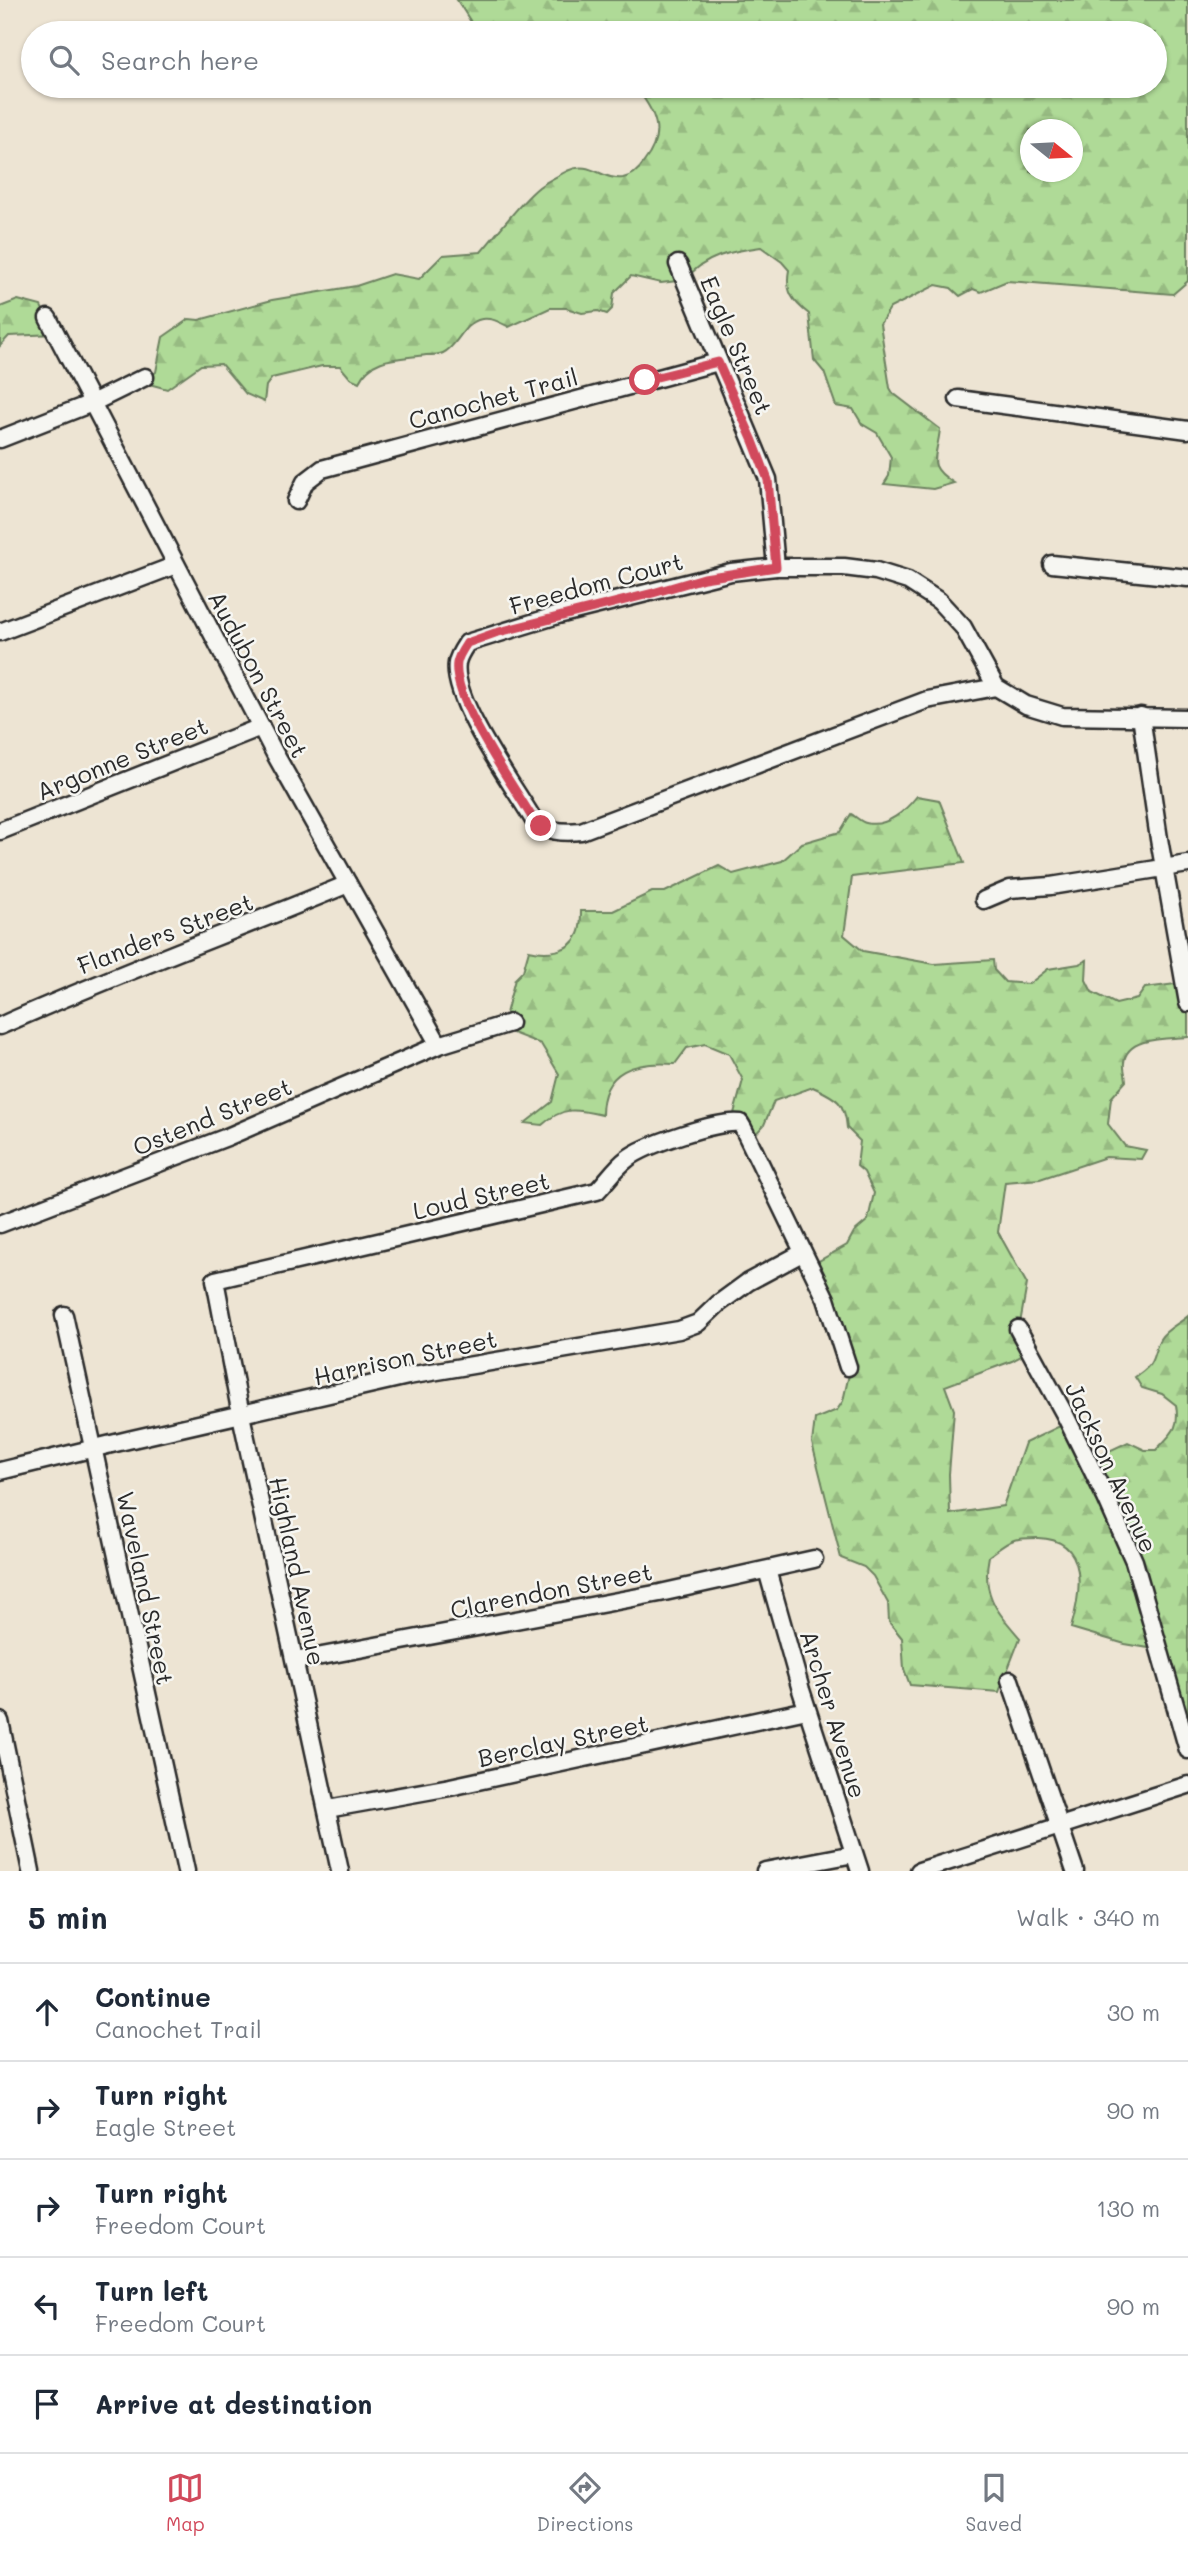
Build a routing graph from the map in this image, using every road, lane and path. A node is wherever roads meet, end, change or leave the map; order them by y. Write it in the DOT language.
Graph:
graph roads {
  1 [pos="678,264"];
  2 [pos="48,318"];
  3 [pos="718,362"];
  4 [pos="145,377"];
  5 [pos="958,398"];
  6 [pos="92,403"];
  7 [pos="1188,430"];
  8 [pos="0,439"];
  9 [pos="296,501"];
  10 [pos="1052,564"];
  11 [pos="176,565"];
  12 [pos="776,567"];
  13 [pos="1188,578"];
  14 [pos="0,632"];
  15 [pos="996,687"];
  16 [pos="1141,716"];
  17 [pos="1188,718"];
  18 [pos="261,727"];
  19 [pos="0,831"];
  20 [pos="1188,864"];
  21 [pos="1164,870"];
  22 [pos="348,884"];
  23 [pos="984,900"];
  24 [pos="1188,1003"];
  25 [pos="510,1023"];
  26 [pos="0,1026"];
  27 [pos="439,1045"];
  28 [pos="0,1224"];
  29 [pos="802,1253"];
  30 [pos="215,1280"];
  31 [pos="64,1315"];
  32 [pos="1018,1329"];
  33 [pos="848,1367"];
  34 [pos="241,1415"];
  35 [pos="95,1448"];
  36 [pos="0,1471"];
  37 [pos="814,1559"];
  38 [pos="767,1570"];
  39 [pos="295,1661"];
  40 [pos="1010,1680"];
  41 [pos="807,1710"];
  42 [pos="0,1721"];
  43 [pos="1188,1750"];
  44 [pos="1188,1785"];
  45 [pos="327,1809"];
  46 [pos="1060,1828"];
  47 [pos="854,1854"];
  48 [pos="31,1871"];
  49 [pos="186,1871"];
  50 [pos="340,1871"];
  51 [pos="765,1871"];
  52 [pos="860,1871"];
  53 [pos="919,1871"];
  54 [pos="1075,1871"];
  1 -- 3 [label="street, Eagle Street"];
  2 -- 6 [label="street, Audubon Street"];
  3 -- 9 [label="street, Canochet Trail"];
  3 -- 12 [label="street, Eagle Street"];
  4 -- 6 [label="street"];
  5 -- 7 [label="street"];
  6 -- 8 [label="street"];
  6 -- 11 [label="street, Audubon Street"];
  10 -- 13 [label="street"];
  11 -- 14 [label="street"];
  11 -- 18 [label="street, Audubon Street"];
  12 -- 15 [label="street, Freedom Court"];
  12 -- 15 [label="street, Freedom Court"];
  15 -- 16 [label="street"];
  16 -- 17 [label="street"];
  16 -- 21 [label="street"];
  18 -- 19 [label="street, Argonne Street"];
  18 -- 22 [label="street, Audubon Street"];
  20 -- 21 [label="street"];
  21 -- 23 [label="street"];
  21 -- 24 [label="street"];
  22 -- 26 [label="street, Flanders Street"];
  22 -- 27 [label="street, Audubon Street"];
  25 -- 27 [label="street, Ostend Street"];
  27 -- 28 [label="street, Ostend Street"];
  29 -- 30 [label="street, Loud Street"];
  29 -- 33 [label="street"];
  29 -- 34 [label="street, Harrison Street"];
  30 -- 34 [label="street, Highland Avenue"];
  31 -- 35 [label="street, Waveland Street"];
  32 -- 43 [label="street, Jackson Avenue"];
  34 -- 35 [label="street, Harrison Street"];
  34 -- 39 [label="street, Highland Avenue"];
  35 -- 36 [label="street, Harrison Street"];
  35 -- 49 [label="street, Waveland Street"];
  37 -- 38 [label="street, Clarendon Street"];
  38 -- 39 [label="street, Clarendon Street"];
  38 -- 41 [label="street, Archer Avenue"];
  39 -- 45 [label="street, Highland Avenue"];
  40 -- 46 [label="street"];
  41 -- 45 [label="street, Berclay Street"];
  41 -- 47 [label="street, Archer Avenue"];
  42 -- 48 [label="street"];
  44 -- 46 [label="street"];
  45 -- 50 [label="street, Highland Avenue"];
  46 -- 53 [label="street"];
  46 -- 54 [label="street"];
  47 -- 51 [label="street"];
  47 -- 52 [label="street, Archer Avenue"];
}
